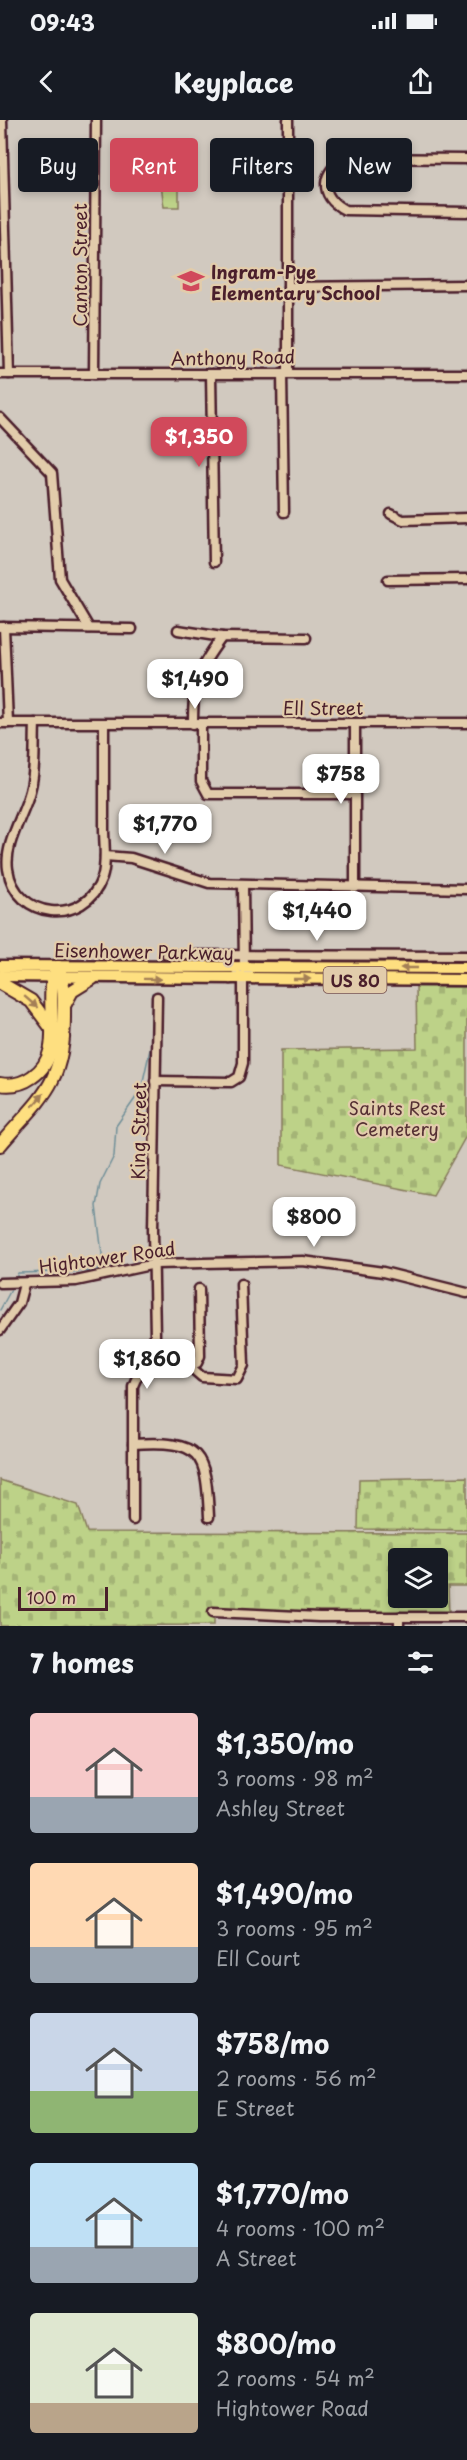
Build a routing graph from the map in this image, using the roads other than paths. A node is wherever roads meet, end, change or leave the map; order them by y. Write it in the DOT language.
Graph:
graph roads {
  1 [pos="2,120"];
  2 [pos="96,120"];
  3 [pos="288,120"];
  4 [pos="467,159"];
  5 [pos="467,212"];
  6 [pos="467,285"];
  7 [pos="288,287"];
  8 [pos="285,373"];
  9 [pos="5,374"];
  10 [pos="94,374"];
  11 [pos="211,374"];
  12 [pos="467,374"];
  13 [pos="0,418"];
  14 [pos="284,512"];
  15 [pos="391,514"];
  16 [pos="467,518"];
  17 [pos="214,562"];
  18 [pos="467,579"];
  19 [pos="388,580"];
  20 [pos="2,627"];
  21 [pos="88,628"];
  22 [pos="132,629"];
  23 [pos="178,630"];
  24 [pos="222,637"];
  25 [pos="306,638"];
  26 [pos="4,723"];
  27 [pos="35,723"];
  28 [pos="355,723"];
  29 [pos="467,723"];
  30 [pos="104,724"];
  31 [pos="197,724"];
  32 [pos="354,794"];
  33 [pos="105,856"];
  34 [pos="243,885"];
  35 [pos="355,888"];
  36 [pos="467,889"];
  37 [pos="167,955"];
  38 [pos="243,956"];
  39 [pos="467,956"];
  40 [pos="0,966"];
  41 [pos="467,968"];
  42 [pos="58,974"];
  43 [pos="244,974"];
  44 [pos="0,976"];
  45 [pos="93,978"];
  46 [pos="467,980"];
  47 [pos="0,983"];
  48 [pos="157,997"];
  49 [pos="64,1008"];
  50 [pos="52,1030"];
  51 [pos="155,1081"];
  52 [pos="0,1084"];
  53 [pos="0,1145"];
  54 [pos="155,1264"];
  55 [pos="0,1283"];
  56 [pos="24,1284"];
  57 [pos="242,1284"];
  58 [pos="199,1289"];
  59 [pos="467,1293"];
  60 [pos="0,1330"];
  61 [pos="152,1345"];
  62 [pos="188,1366"];
  63 [pos="134,1444"];
  64 [pos="209,1517"];
  65 [pos="134,1520"];
  66 [pos="213,1612"];
  67 [pos="467,1617"];
  68 [pos="399,1621"];
  1 -- 9 [label="street"];
  2 -- 10 [label="street, Canton Street"];
  3 -- 7 [label="street"];
  4 -- 5 [label="street"];
  6 -- 7 [label="street"];
  7 -- 8 [label="street"];
  8 -- 11 [label="street, Anthony Road"];
  8 -- 12 [label="street, Anthony Road"];
  8 -- 14 [label="street"];
  9 -- 10 [label="street, Anthony Road"];
  10 -- 11 [label="street, Anthony Road"];
  11 -- 17 [label="street"];
  13 -- 21 [label="street"];
  15 -- 16 [label="street"];
  18 -- 19 [label="street"];
  20 -- 21 [label="street"];
  20 -- 26 [label="street"];
  21 -- 22 [label="street"];
  23 -- 24 [label="street"];
  24 -- 25 [label="street"];
  24 -- 31 [label="street"];
  26 -- 27 [label="street, Ell Street"];
  27 -- 30 [label="street, Ell Street"];
  27 -- 33 [label="street"];
  28 -- 29 [label="street, Ell Street"];
  28 -- 31 [label="street, Ell Street"];
  28 -- 32 [label="street"];
  30 -- 31 [label="street, Ell Street"];
  30 -- 33 [label="street"];
  31 -- 32 [label="street"];
  32 -- 35 [label="street"];
  33 -- 34 [label="street"];
  34 -- 35 [label="street"];
  34 -- 38 [label="street"];
  35 -- 36 [label="street"];
  37 -- 38 [label="street"];
  38 -- 39 [label="street"];
  38 -- 43 [label="street"];
  40 -- 42 [label="main road, Eisenhower Parkway / US 80"];
  41 -- 43 [label="main road, Eisenhower Parkway / US 80, one-way"];
  42 -- 43 [label="main road, Eisenhower Parkway / US 80"];
  42 -- 44 [label="main road, Eisenhower Parkway / US 80"];
  42 -- 45 [label="main road, Eisenhower Parkway / US 80"];
  42 -- 49 [label="highway"];
  42 -- 50 [label="highway"];
  45 -- 43 [label="main road, Eisenhower Parkway / US 80, one-way"];
  43 -- 46 [label="main road, Eisenhower Parkway / US 80, one-way"];
  43 -- 51 [label="street"];
  45 -- 49 [label="highway"];
  47 -- 50 [label="highway, one-way"];
  48 -- 51 [label="street, King Street"];
  53 -- 49 [label="highway, one-way"];
  50 -- 52 [label="highway"];
  51 -- 54 [label="street, King Street"];
  54 -- 56 [label="street, Hightower Road"];
  54 -- 59 [label="street, Hightower Road"];
  54 -- 61 [label="street, King Street"];
  55 -- 56 [label="street, Hightower Road"];
  56 -- 60 [label="street"];
  57 -- 62 [label="street"];
  58 -- 62 [label="street"];
  61 -- 62 [label="street"];
  61 -- 63 [label="street, King Street"];
  63 -- 64 [label="street"];
  63 -- 65 [label="street, King Street"];
  66 -- 68 [label="street"];
  67 -- 68 [label="street"];
}
